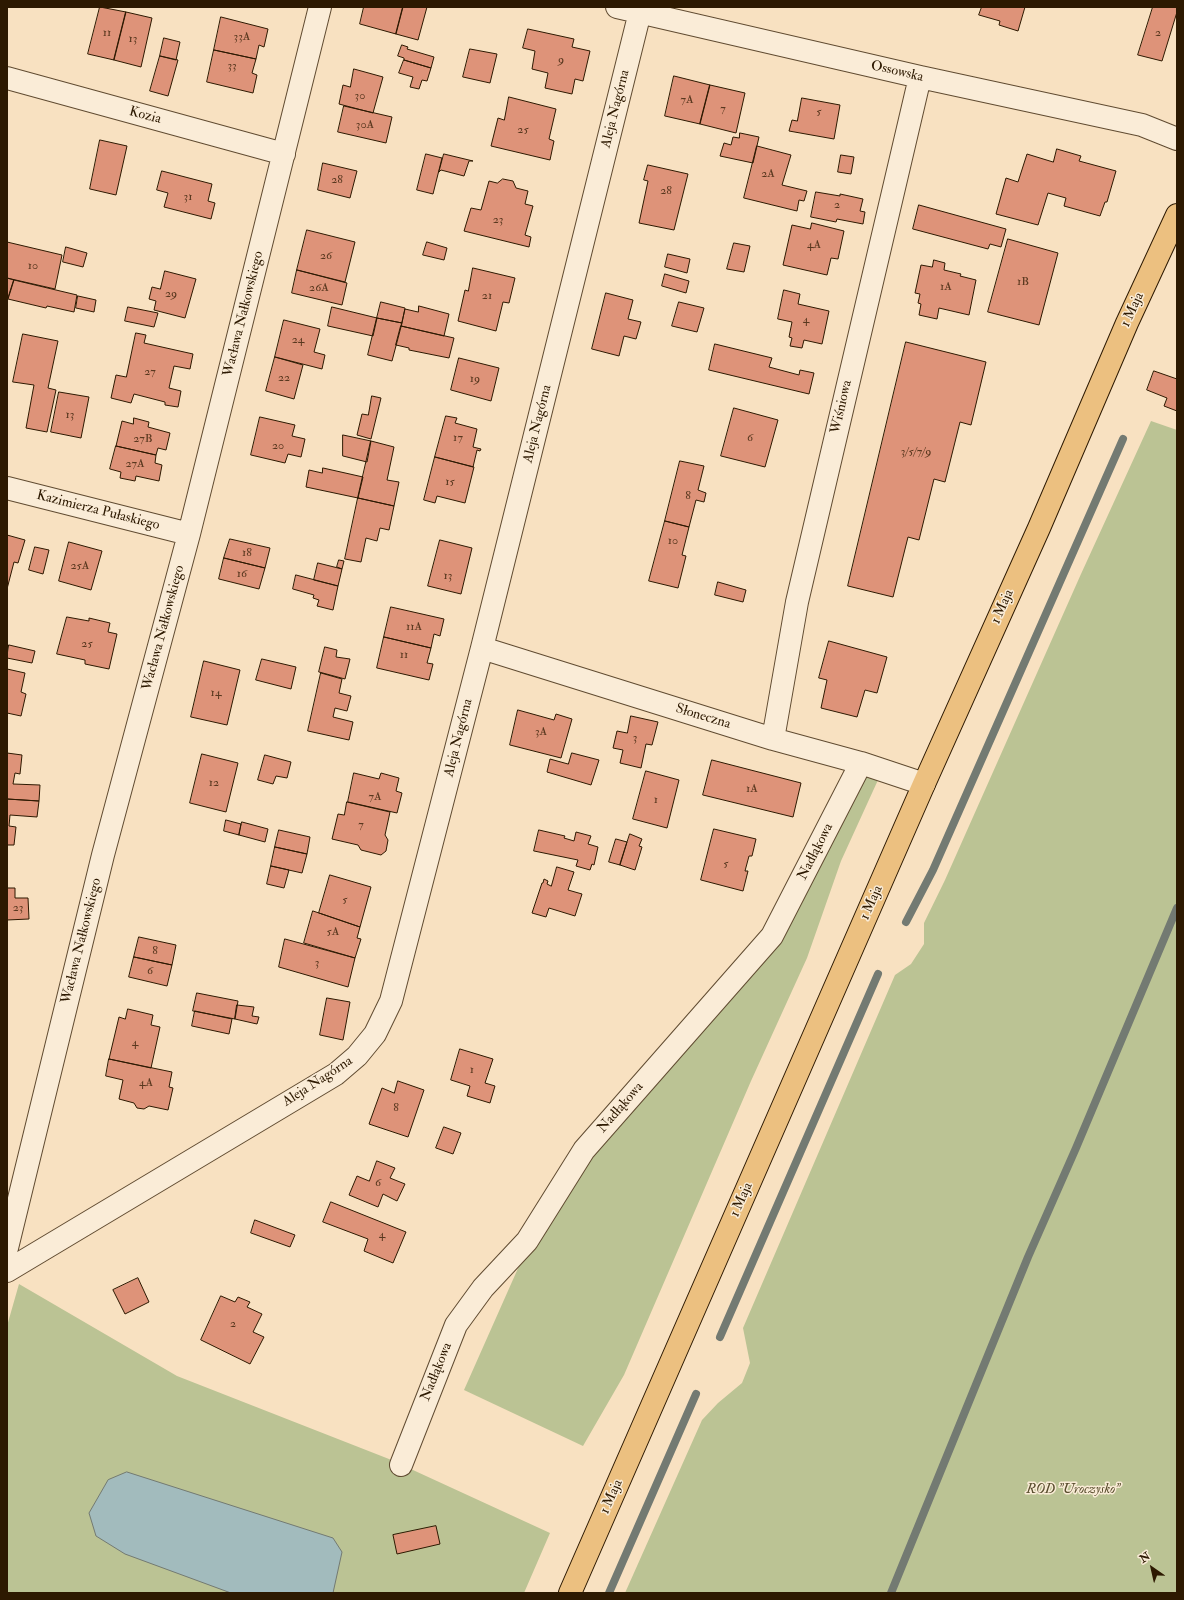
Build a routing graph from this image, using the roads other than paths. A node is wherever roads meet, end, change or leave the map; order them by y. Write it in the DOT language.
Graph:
graph roads {
  1 [pos="320,7"];
  2 [pos="629,9"];
  3 [pos="920,77"];
  4 [pos="7,78"];
  5 [pos="1177,140"];
  6 [pos="284,154"];
  7 [pos="1177,215"];
  8 [pos="7,488"];
  9 [pos="189,534"];
  10 [pos="482,648"];
  11 [pos="772,739"];
  12 [pos="861,763"];
  13 [pos="924,784"];
  14 [pos="7,1248"];
  15 [pos="7,1271"];
  16 [pos="401,1465"];
  17 [pos="570,1593"];
  1 -- 6 [label="street, Wacława Nałkowskiego"];
  2 -- 3 [label="street, Ossowska"];
  2 -- 10 [label="street, Aleja Nagórna"];
  3 -- 5 [label="street, Ossowska"];
  3 -- 11 [label="street, Wiśniowa"];
  4 -- 6 [label="street, Kozia"];
  6 -- 9 [label="street, Wacława Nałkowskiego"];
  7 -- 13 [label="main road, 1 Maja"];
  8 -- 9 [label="street, Kazimierza Pułaskiego"];
  9 -- 14 [label="street, Wacława Nałkowskiego"];
  10 -- 11 [label="street, Słoneczna"];
  10 -- 15 [label="street, Aleja Nagórna"];
  11 -- 12 [label="street, Słoneczna"];
  12 -- 13 [label="street, Słoneczna"];
  12 -- 16 [label="street, Nadłąkowa"];
  13 -- 17 [label="main road, 1 Maja"];
}
